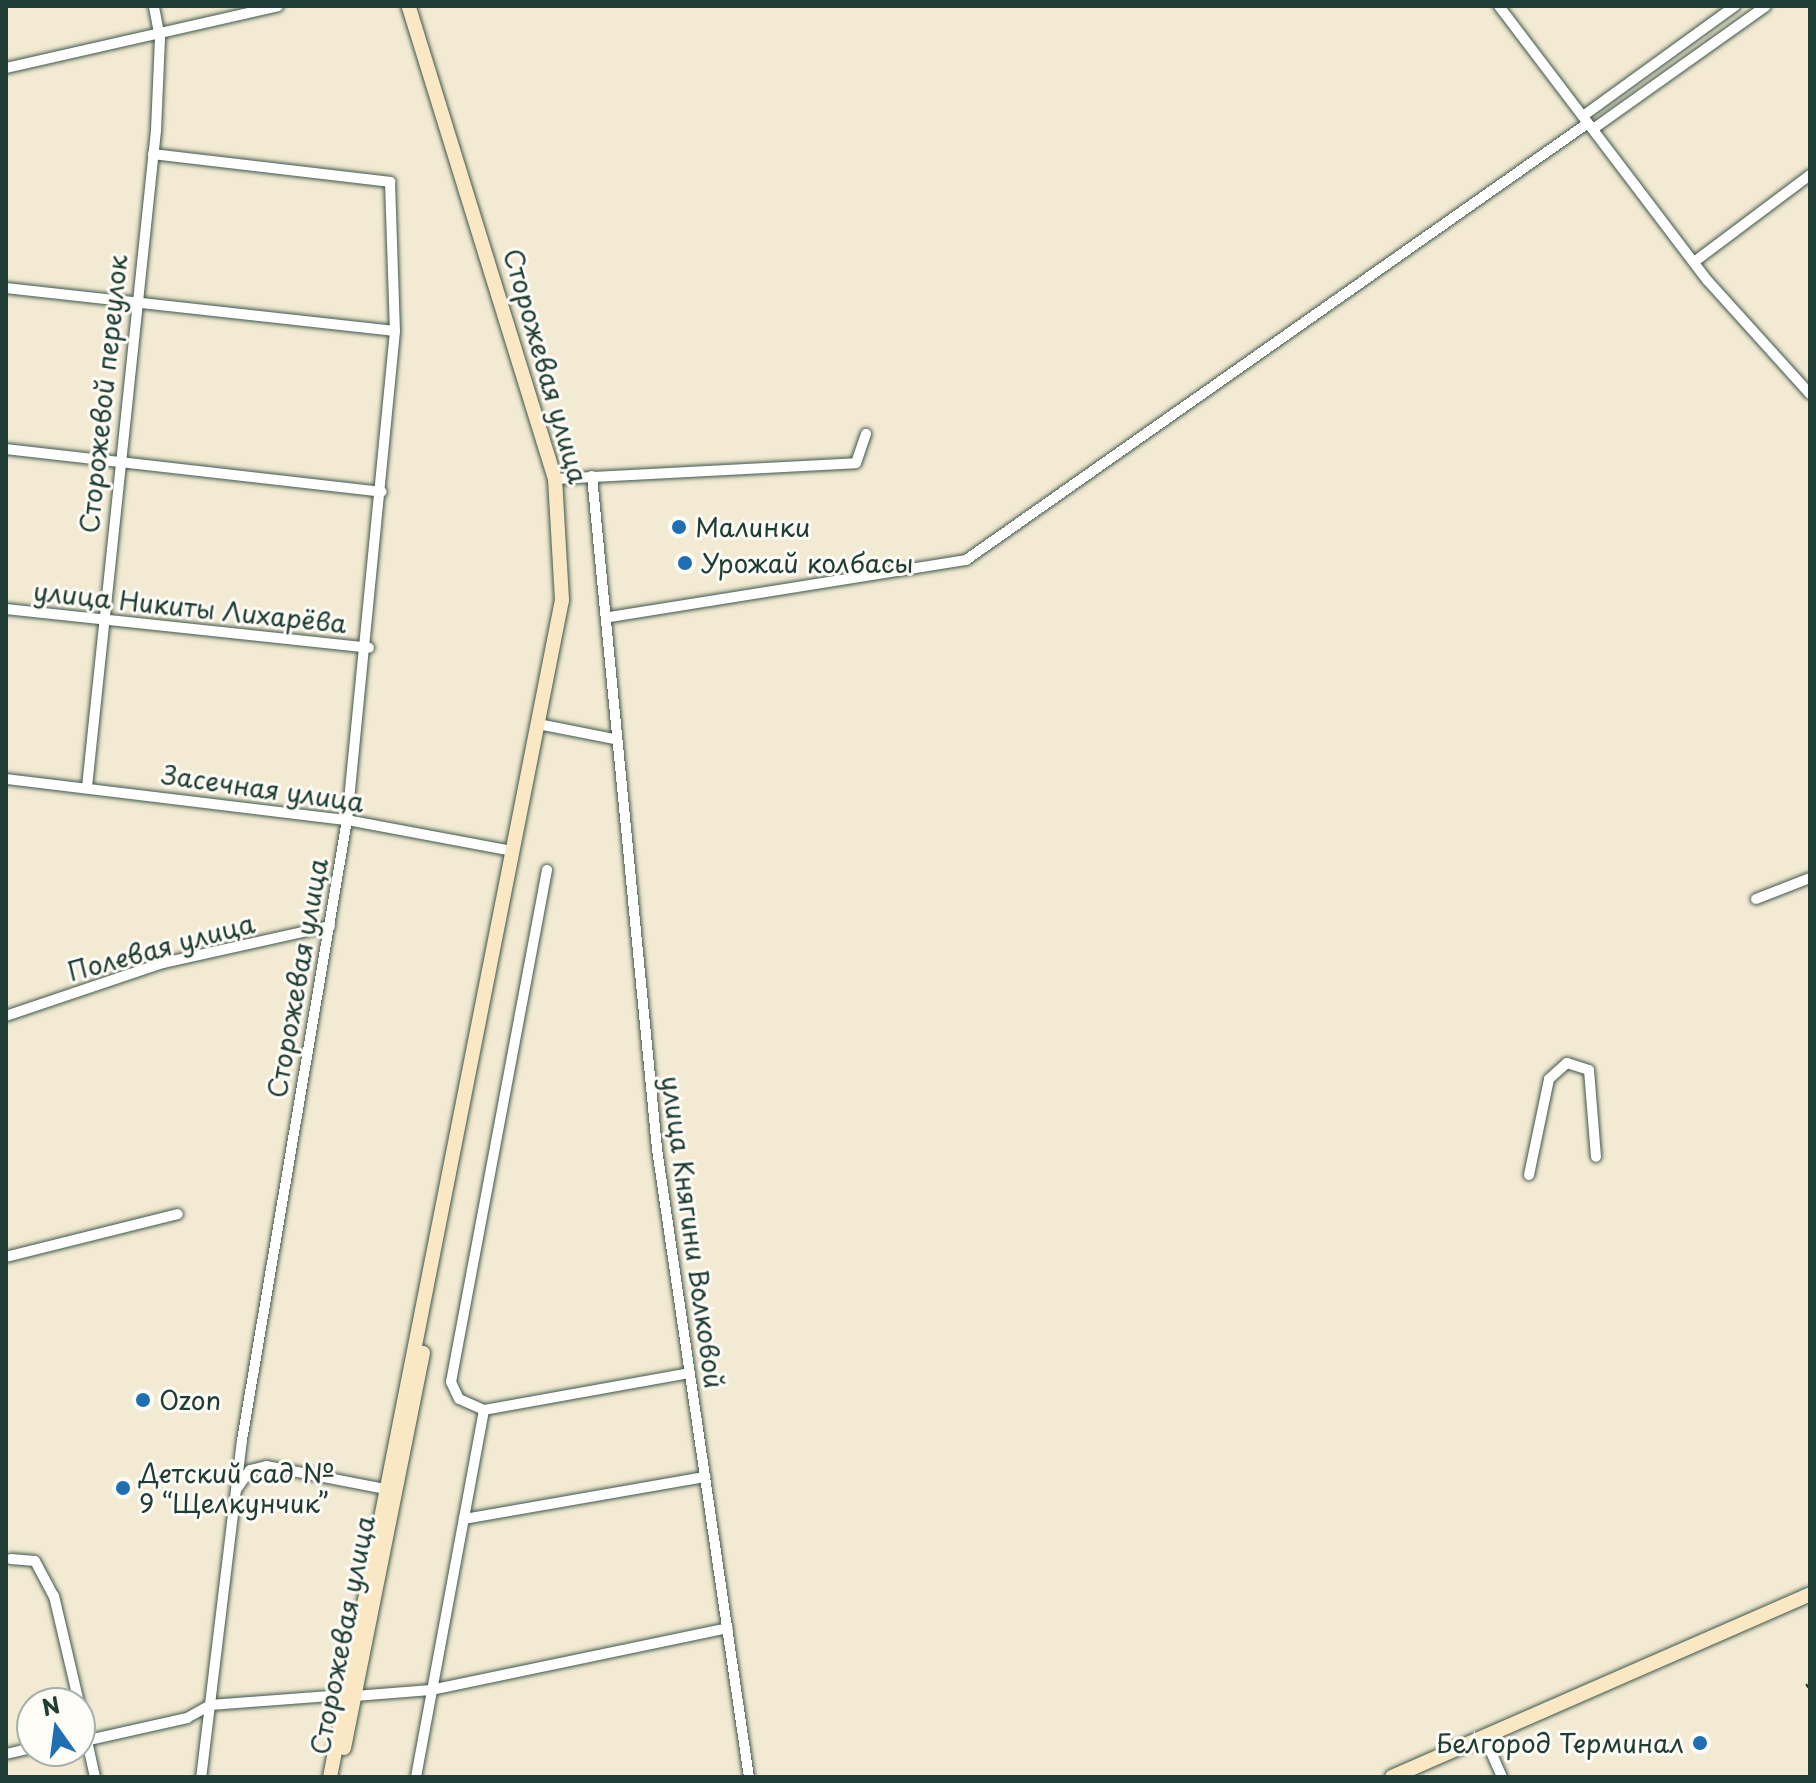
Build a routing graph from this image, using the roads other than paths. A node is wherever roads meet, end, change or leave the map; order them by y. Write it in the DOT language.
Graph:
graph roads {
  1 [pos="154,6"];
  2 [pos="278,6"];
  3 [pos="409,6"];
  4 [pos="1499,6"];
  5 [pos="1735,6"];
  6 [pos="1766,6"];
  7 [pos="160,38"];
  8 [pos="6,68"];
  9 [pos="1588,123"];
  10 [pos="153,154"];
  11 [pos="1810,175"];
  12 [pos="1694,262"];
  13 [pos="6,288"];
  14 [pos="135,302"];
  15 [pos="395,331"];
  16 [pos="1810,394"];
  17 [pos="866,434"];
  18 [pos="6,449"];
  19 [pos="117,462"];
  20 [pos="592,476"];
  21 [pos="555,479"];
  22 [pos="382,492"];
  23 [pos="6,609"];
  24 [pos="610,617"];
  25 [pos="101,618"];
  26 [pos="369,648"];
  27 [pos="543,725"];
  28 [pos="614,739"];
  29 [pos="6,779"];
  30 [pos="87,787"];
  31 [pos="528,795"];
  32 [pos="347,820"];
  33 [pos="512,851"];
  34 [pos="547,870"];
  35 [pos="1810,878"];
  36 [pos="1756,899"];
  37 [pos="330,926"];
  38 [pos="6,1016"];
  39 [pos="1596,1157"];
  40 [pos="1529,1175"];
  41 [pos="178,1214"];
  42 [pos="6,1257"];
  43 [pos="690,1373"];
  44 [pos="484,1410"];
  45 [pos="705,1477"];
  46 [pos="385,1489"];
  47 [pos="235,1492"];
  48 [pos="464,1519"];
  49 [pos="11,1559"];
  50 [pos="1810,1594"];
  51 [pos="728,1628"];
  52 [pos="75,1687"];
  53 [pos="431,1690"];
  54 [pos="349,1695"];
  55 [pos="210,1705"];
  56 [pos="1484,1736"];
  57 [pos="96,1738"];
  58 [pos="201,1777"];
  59 [pos="330,1777"];
  60 [pos="338,1777"];
  61 [pos="416,1777"];
  62 [pos="749,1777"];
  63 [pos="1392,1777"];
  64 [pos="1502,1777"];
  1 -- 7 [label="street, Сторожевой переулок"];
  2 -- 7 [label="street"];
  3 -- 21 [label="main road, Сторожевая улица"];
  4 -- 9 [label="street"];
  5 -- 9 [label="street"];
  6 -- 9 [label="street"];
  7 -- 8 [label="street"];
  7 -- 10 [label="street, Сторожевой переулок"];
  9 -- 12 [label="street"];
  9 -- 24 [label="street"];
  10 -- 14 [label="street, Сторожевой переулок"];
  10 -- 15 [label="street, Сторожевая улица"];
  11 -- 12 [label="street"];
  12 -- 16 [label="street"];
  13 -- 14 [label="street"];
  14 -- 15 [label="street"];
  14 -- 19 [label="street, Сторожевой переулок"];
  15 -- 22 [label="street, Сторожевая улица"];
  17 -- 20 [label="street"];
  18 -- 19 [label="street"];
  19 -- 22 [label="street"];
  19 -- 25 [label="street, Сторожевой переулок"];
  20 -- 21 [label="street"];
  20 -- 24 [label="street, улица Княгини Волковой"];
  21 -- 27 [label="main road, Сторожевая улица"];
  22 -- 26 [label="street, Сторожевая улица"];
  23 -- 25 [label="street, улица Никиты Лихарёва"];
  24 -- 28 [label="street, улица Княгини Волковой"];
  25 -- 26 [label="street, улица Никиты Лихарёва"];
  25 -- 30 [label="street, Сторожевой переулок"];
  26 -- 32 [label="street, Сторожевая улица"];
  27 -- 28 [label="street"];
  27 -- 31 [label="main road, Сторожевая улица"];
  28 -- 43 [label="street, улица Княгини Волковой"];
  29 -- 30 [label="street, Засечная улица"];
  30 -- 32 [label="street, Засечная улица"];
  31 -- 33 [label="main road, Сторожевая улица"];
  31 -- 54 [label="main road, Сторожевая улица"];
  32 -- 33 [label="street, Засечная улица"];
  32 -- 37 [label="street, Сторожевая улица"];
  33 -- 46 [label="main road, Сторожевая улица"];
  34 -- 44 [label="street"];
  35 -- 36 [label="street"];
  37 -- 38 [label="street, Полевая улица"];
  37 -- 47 [label="street, Сторожевая улица"];
  39 -- 40 [label="street"];
  41 -- 42 [label="street"];
  43 -- 44 [label="street"];
  43 -- 45 [label="street, улица Княгини Волковой"];
  44 -- 48 [label="street"];
  45 -- 48 [label="street"];
  45 -- 51 [label="street, улица Княгини Волковой"];
  46 -- 47 [label="street"];
  46 -- 54 [label="main road, Сторожевая улица"];
  47 -- 55 [label="street, Сторожевая улица"];
  48 -- 53 [label="street"];
  49 -- 52 [label="street"];
  50 -- 56 [label="main road"];
  51 -- 53 [label="street"];
  51 -- 62 [label="street, улица Княгини Волковой"];
  53 -- 54 [label="street"];
  53 -- 61 [label="street"];
  54 -- 55 [label="street"];
  54 -- 59 [label="main road, Сторожевая улица"];
  54 -- 60 [label="main road, Сторожевая улица"];
  55 -- 57 [label="street"];
  55 -- 58 [label="street, Сторожевая улица"];
  56 -- 63 [label="main road"];
  56 -- 64 [label="street"];
}
